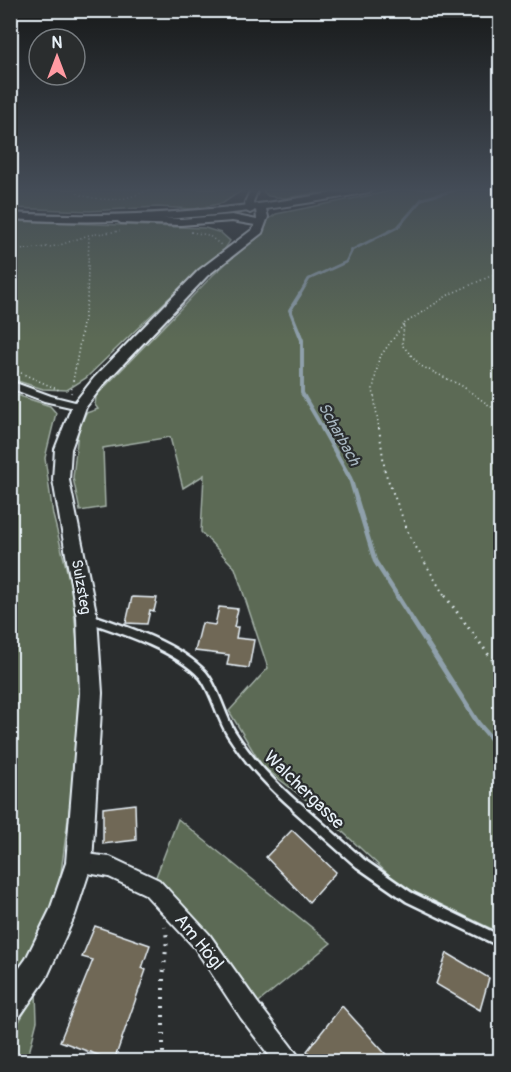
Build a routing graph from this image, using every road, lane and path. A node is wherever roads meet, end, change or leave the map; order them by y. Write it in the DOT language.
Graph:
graph roads {
  1 [pos="77,239"];
  2 [pos="89,239"];
  3 [pos="212,239"];
  4 [pos="235,239"];
  5 [pos="218,244"];
  6 [pos="10,251"];
  7 [pos="501,272"];
  8 [pos="404,324"];
  9 [pos="10,368"];
  10 [pos="10,384"];
  11 [pos="74,403"];
  12 [pos="501,413"];
  13 [pos="87,617"];
  14 [pos="501,670"];
  15 [pos="79,863"];
  16 [pos="161,916"];
  17 [pos="501,941"];
  18 [pos="10,1006"];
  19 [pos="163,1062"];
  20 [pos="289,1062"];
  1 -- 6 [label="path"];
  2 -- 11 [label="path"];
  3 -- 5 [label="path"];
  4 -- 11 [label="street, Sulzsteg"];
  7 -- 8 [label="path"];
  8 -- 12 [label="path"];
  8 -- 14 [label="path"];
  9 -- 11 [label="path"];
  10 -- 11 [label="street"];
  11 -- 13 [label="street, Sulzsteg"];
  13 -- 15 [label="street, Sulzsteg"];
  13 -- 17 [label="lane, Walchergasse"];
  15 -- 18 [label="street, Sulzsteg"];
  15 -- 20 [label="street, Am Högl"];
  16 -- 19 [label="path"];
}
